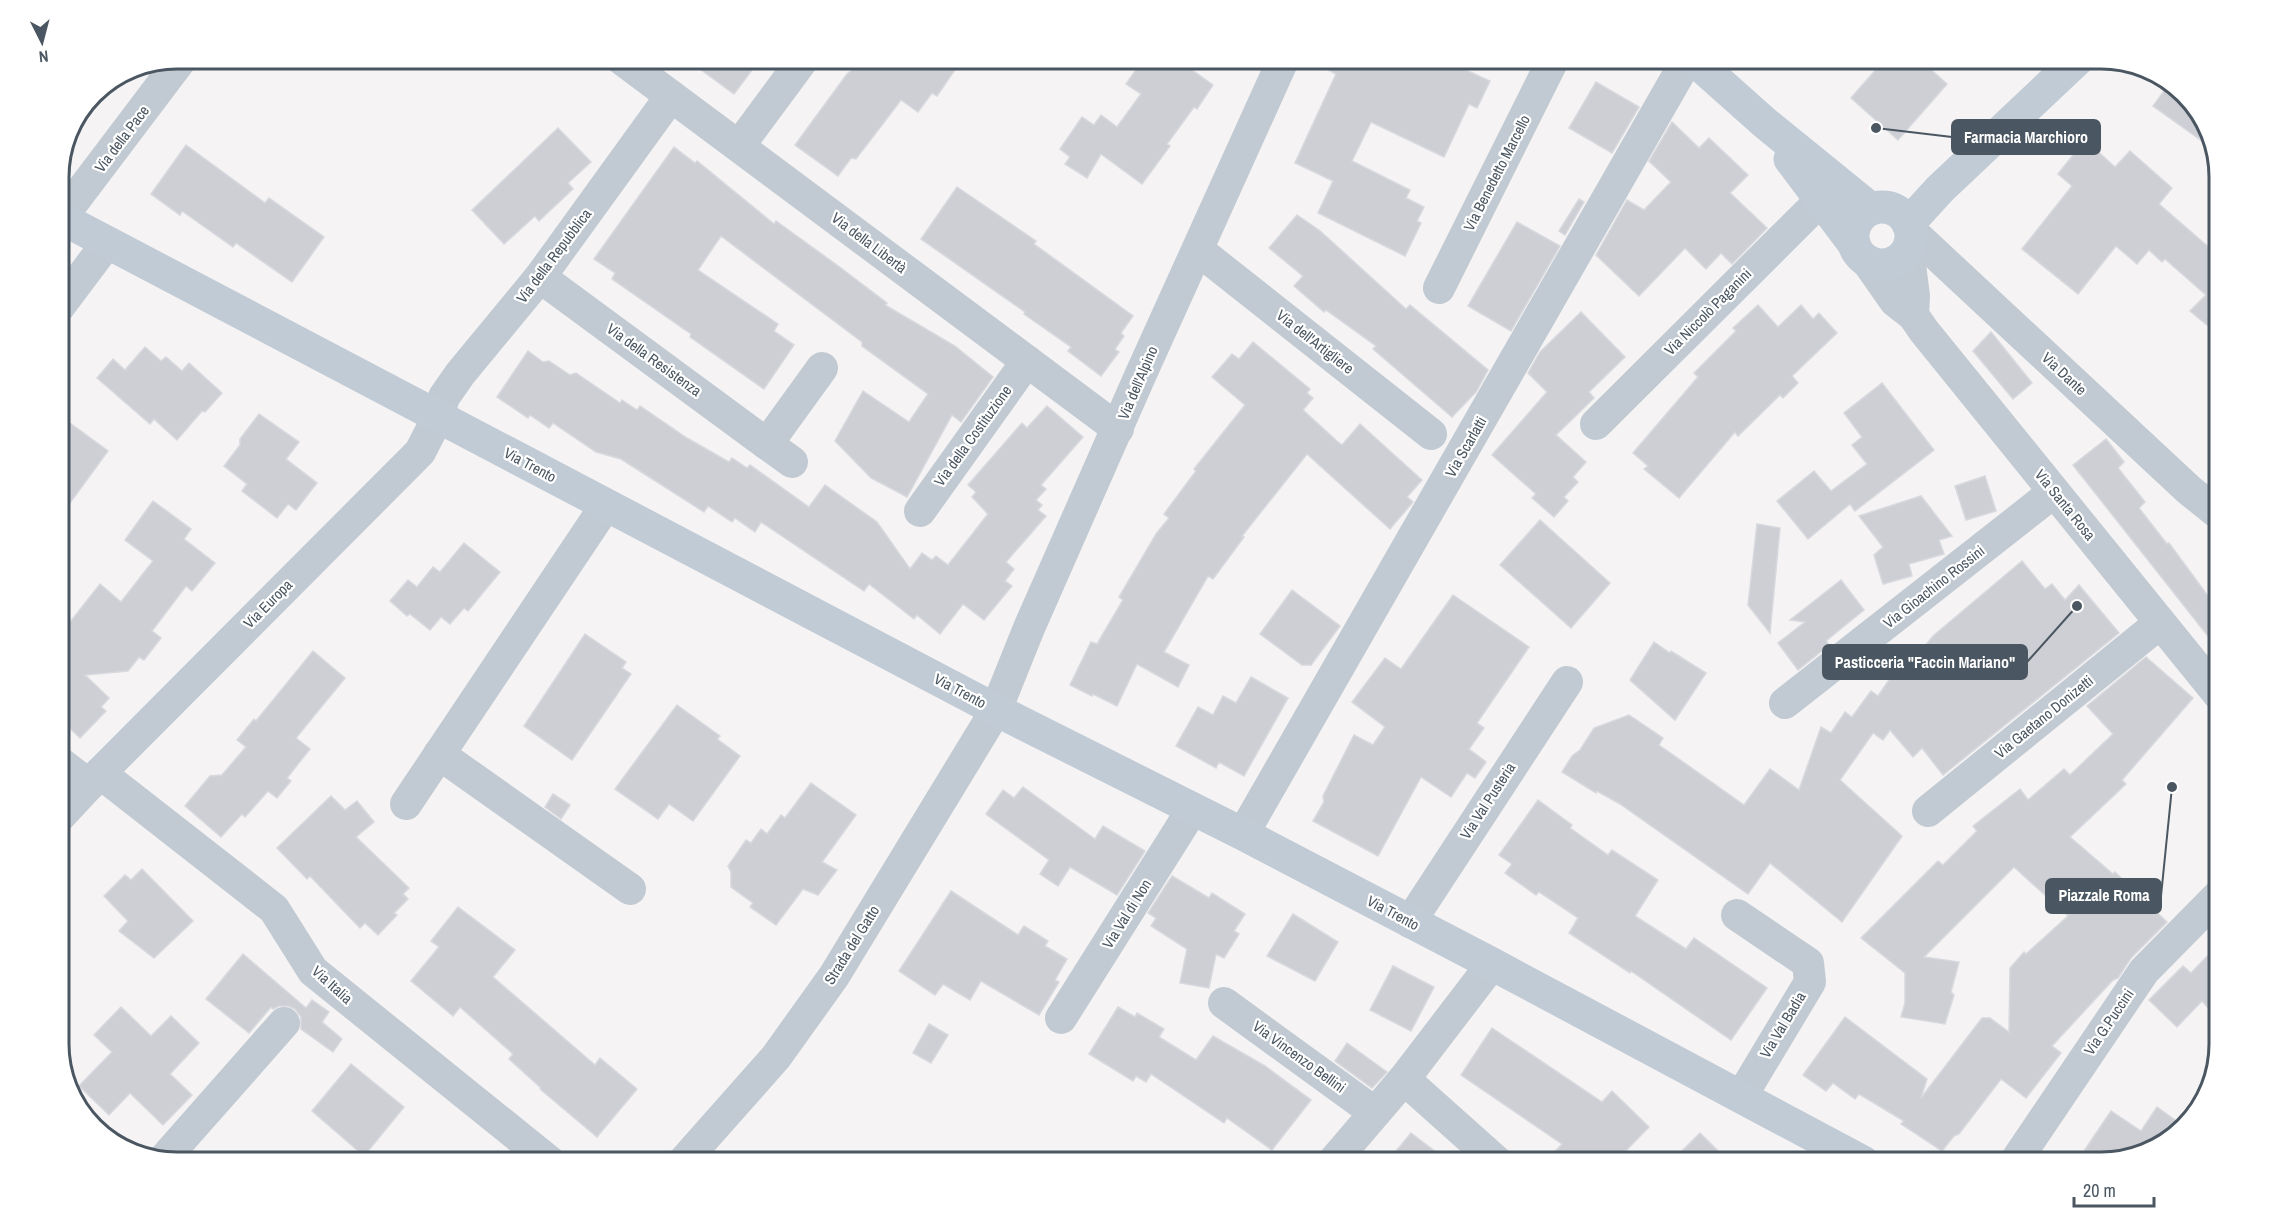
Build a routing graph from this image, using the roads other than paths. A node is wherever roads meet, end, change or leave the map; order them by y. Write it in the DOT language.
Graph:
graph roads {
  1 [pos="174,69"];
  2 [pos="635,69"];
  3 [pos="796,69"];
  4 [pos="1279,69"];
  5 [pos="1548,69"];
  6 [pos="1684,69"];
  7 [pos="1703,69"];
  8 [pos="2067,69"];
  9 [pos="671,96"];
  10 [pos="1765,123"];
  11 [pos="739,146"];
  12 [pos="1820,201"];
  13 [pos="69,206"];
  14 [pos="69,223"];
  15 [pos="1899,225"];
  16 [pos="107,243"];
  17 [pos="1198,250"];
  18 [pos="1860,253"];
  19 [pos="540,277"];
  20 [pos="1439,288"];
  21 [pos="69,294"];
  22 [pos="1913,315"];
  23 [pos="1027,361"];
  24 [pos="822,368"];
  25 [pos="438,417"];
  26 [pos="1596,424"];
  27 [pos="1118,429"];
  28 [pos="1431,434"];
  29 [pos="768,444"];
  30 [pos="792,462"];
  31 [pos="2054,492"];
  32 [pos="606,504"];
  33 [pos="2209,506"];
  34 [pos="920,511"];
  35 [pos="2160,623"];
  36 [pos="1567,682"];
  37 [pos="2209,683"];
  38 [pos="1785,703"];
  39 [pos="996,710"];
  40 [pos="439,754"];
  41 [pos="69,767"];
  42 [pos="94,779"];
  43 [pos="406,804"];
  44 [pos="69,806"];
  45 [pos="1192,810"];
  46 [pos="1928,811"];
  47 [pos="1244,834"];
  48 [pos="630,889"];
  49 [pos="2209,905"];
  50 [pos="1737,915"];
  51 [pos="1410,922"];
  52 [pos="1492,964"];
  53 [pos="1224,1003"];
  54 [pos="1061,1018"];
  55 [pos="284,1023"];
  56 [pos="1404,1079"];
  57 [pos="1741,1097"];
  58 [pos="1374,1112"];
  59 [pos="171,1152"];
  60 [pos="538,1152"];
  61 [pos="692,1152"];
  62 [pos="1341,1152"];
  63 [pos="1486,1152"];
  64 [pos="1844,1152"];
  65 [pos="2022,1152"];
  1 -- 13 [label="street, Via della Pace"];
  2 -- 9 [label="street, Via della Libertà"];
  3 -- 11 [label="street"];
  4 -- 17 [label="street, Via dell'Alpino"];
  5 -- 20 [label="street, Via Benedetto Marcello"];
  6 -- 47 [label="street, Via Scarlatti"];
  7 -- 10 [label="street, Via Santa Rosa"];
  8 -- 15 [label="street"];
  9 -- 11 [label="street, Via della Libertà"];
  9 -- 19 [label="street, Via della Repubblica"];
  10 -- 12 [label="street, Via Santa Rosa"];
  10 -- 15 [label="street, Via Santa Rosa"];
  11 -- 23 [label="street, Via della Libertà"];
  12 -- 18 [label="street, Via Santa Rosa"];
  12 -- 26 [label="street, Via Niccolò Paganini"];
  14 -- 16 [label="street, Via Trento"];
  15 -- 18 [label="street"];
  15 -- 18 [label="street"];
  15 -- 22 [label="street"];
  15 -- 33 [label="street, Via Dante"];
  16 -- 21 [label="street"];
  16 -- 25 [label="street, Via Trento"];
  17 -- 27 [label="street, Via dell'Alpino"];
  17 -- 28 [label="street, Via dell'Artigliere"];
  18 -- 22 [label="street, Via Santa Rosa"];
  19 -- 25 [label="street, Via della Repubblica"];
  19 -- 29 [label="street, Via della Resistenza"];
  22 -- 31 [label="street, Via Santa Rosa"];
  23 -- 27 [label="street, Via della Libertà"];
  23 -- 34 [label="street, Via della Costituzione"];
  24 -- 29 [label="street"];
  25 -- 32 [label="street, Via Trento"];
  25 -- 42 [label="street, Via Europa"];
  27 -- 39 [label="street, Via dell'Alpino"];
  29 -- 30 [label="street, Via della Resistenza"];
  31 -- 35 [label="street, Via Santa Rosa"];
  31 -- 38 [label="street, Via Gioachino Rossini"];
  32 -- 39 [label="street, Via Trento"];
  32 -- 40 [label="street"];
  35 -- 37 [label="street, Via Santa Rosa"];
  35 -- 46 [label="street, Via Gaetano Donizetti"];
  36 -- 51 [label="street, Via Val Pusteria"];
  39 -- 45 [label="street, Via Trento"];
  39 -- 61 [label="street, Strada del Gatto"];
  40 -- 43 [label="street"];
  40 -- 48 [label="street"];
  41 -- 42 [label="street"];
  42 -- 44 [label="street, Via Europa"];
  42 -- 60 [label="street, Via Italia"];
  45 -- 47 [label="street, Via Trento"];
  45 -- 54 [label="street, Via Val di Non"];
  47 -- 51 [label="street, Via Trento"];
  49 -- 65 [label="street, Via G.Puccini"];
  50 -- 57 [label="street, Via Val Badia"];
  51 -- 52 [label="street, Via Trento"];
  52 -- 56 [label="street"];
  52 -- 57 [label="street, Via Trento"];
  53 -- 58 [label="street, Via Vincenzo Bellini"];
  55 -- 59 [label="street"];
  56 -- 58 [label="street"];
  56 -- 63 [label="street"];
  57 -- 64 [label="street, Via Trento"];
  58 -- 62 [label="street"];
}
